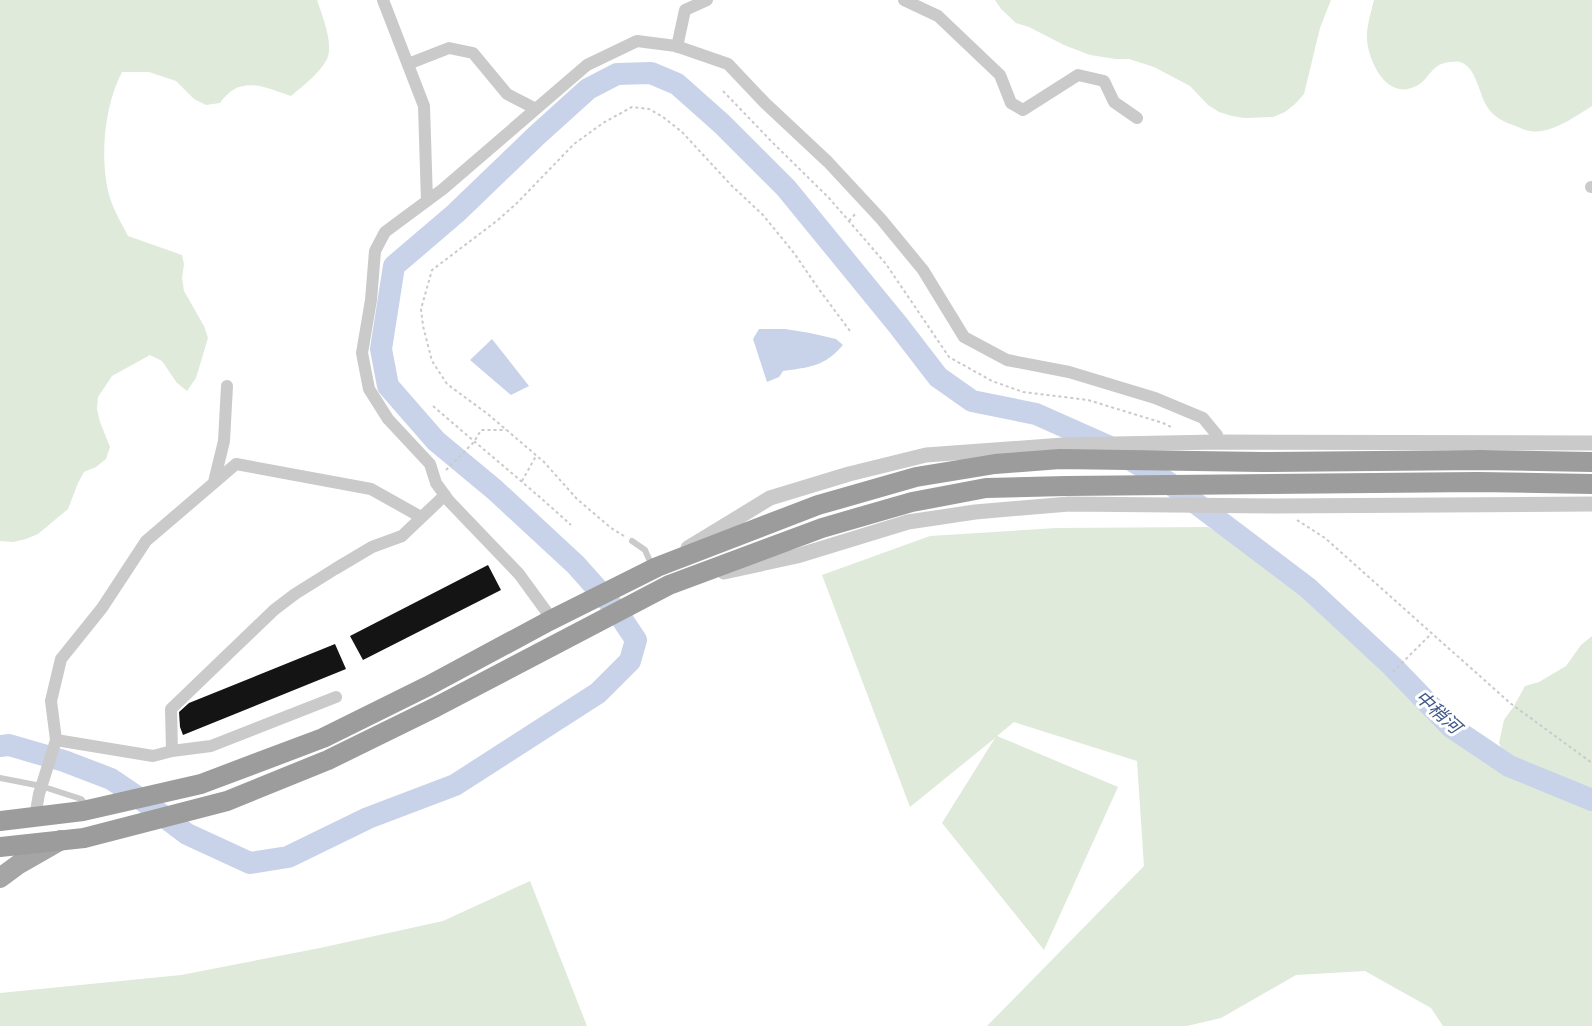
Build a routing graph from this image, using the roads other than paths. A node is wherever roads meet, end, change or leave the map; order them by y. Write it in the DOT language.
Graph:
graph roads {
  1 [pos="382,0"];
  2 [pos="707,0"];
  3 [pos="904,0"];
  4 [pos="677,46"];
  5 [pos="408,64"];
  6 [pos="536,109"];
  7 [pos="1137,118"];
  8 [pos="427,201"];
  9 [pos="226,386"];
  10 [pos="1216,442"];
  11 [pos="1592,443"];
  12 [pos="1062,452"];
  13 [pos="1592,462"];
  14 [pos="214,482"];
  15 [pos="1592,483"];
  16 [pos="445,495"];
  17 [pos="1592,504"];
  18 [pos="421,517"];
  19 [pos="632,541"];
  20 [pos="655,568"];
  21 [pos="669,585"];
  22 [pos="549,621"];
  23 [pos="336,697"];
  24 [pos="56,740"];
  25 [pos="172,752"];
  26 [pos="0,778"];
  27 [pos="41,786"];
  28 [pos="87,810"];
  29 [pos="35,817"];
  30 [pos="0,821"];
  31 [pos="61,840"];
  32 [pos="0,847"];
  33 [pos="0,878"];
  1 -- 5 [label="street"];
  2 -- 4 [label="street"];
  3 -- 7 [label="street"];
  4 -- 6 [label="street"];
  4 -- 10 [label="street"];
  5 -- 6 [label="street"];
  5 -- 8 [label="street"];
  6 -- 8 [label="street"];
  8 -- 16 [label="street"];
  9 -- 14 [label="street"];
  10 -- 11 [label="street"];
  10 -- 12 [label="street"];
  12 -- 13 [label="highway"];
  12 -- 20 [label="highway"];
  14 -- 18 [label="street"];
  14 -- 24 [label="street"];
  15 -- 21 [label="highway"];
  16 -- 18 [label="street"];
  16 -- 22 [label="street"];
  17 -- 21 [label="street"];
  18 -- 25 [label="street"];
  19 -- 20 [label="lane"];
  20 -- 22 [label="highway"];
  21 -- 31 [label="highway"];
  22 -- 28 [label="highway"];
  23 -- 25 [label="street"];
  24 -- 25 [label="street"];
  24 -- 27 [label="street"];
  26 -- 27 [label="lane"];
  27 -- 28 [label="lane"];
  27 -- 29 [label="street"];
  28 -- 29 [label="highway"];
  29 -- 30 [label="highway"];
  31 -- 32 [label="highway"];
  31 -- 33 [label="main road"];
}
